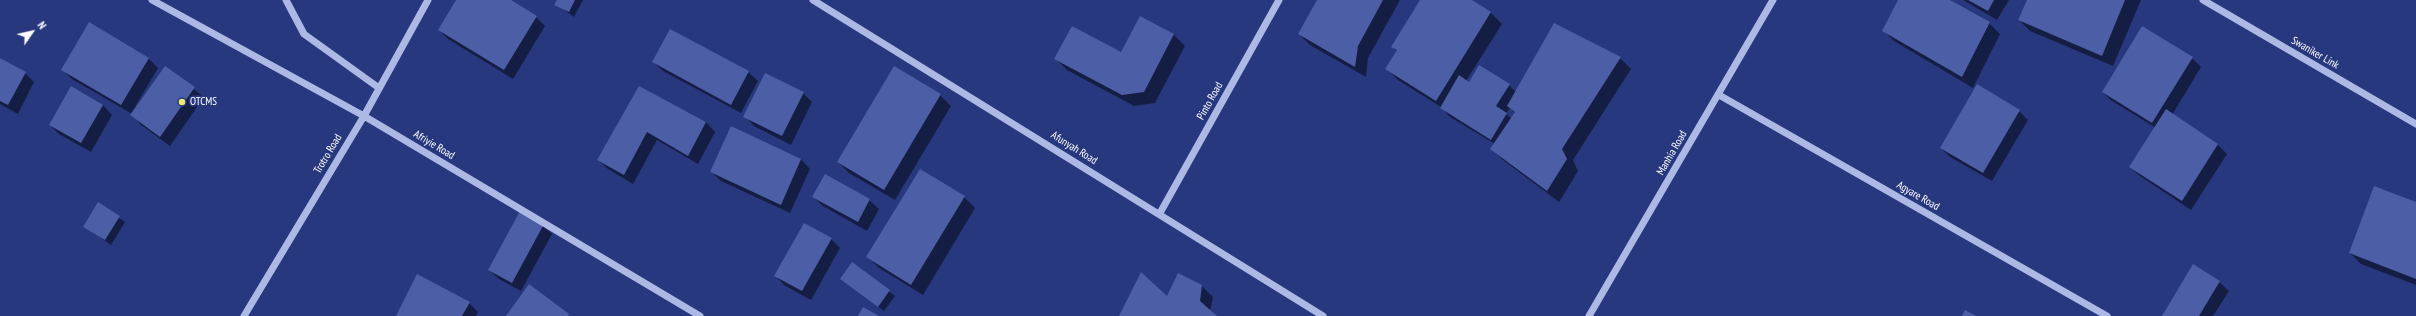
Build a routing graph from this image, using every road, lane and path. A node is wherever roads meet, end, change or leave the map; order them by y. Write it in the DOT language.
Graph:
graph roads {
  1 [pos="152,0"];
  2 [pos="286,0"];
  3 [pos="428,0"];
  4 [pos="813,0"];
  5 [pos="1279,0"];
  6 [pos="1773,0"];
  7 [pos="2203,0"];
  8 [pos="379,88"];
  9 [pos="1719,95"];
  10 [pos="364,116"];
  11 [pos="2416,124"];
  12 [pos="1160,213"];
  13 [pos="244,316"];
  14 [pos="700,316"];
  15 [pos="1322,316"];
  16 [pos="1589,316"];
  17 [pos="2107,316"];
  1 -- 10 [label="street, Afriyie Road"];
  2 -- 8 [label="street"];
  3 -- 8 [label="street, Trotro Road"];
  4 -- 12 [label="street, Afunyah Road"];
  5 -- 12 [label="street, Pinto Road"];
  6 -- 9 [label="street, Manhia Road"];
  7 -- 11 [label="street, Swaniker Link"];
  8 -- 10 [label="street, Trotro Road"];
  9 -- 16 [label="street, Manhia Road"];
  9 -- 17 [label="street, Agyare Road"];
  10 -- 13 [label="street, Trotro Road"];
  10 -- 14 [label="street, Afriyie Road"];
  12 -- 15 [label="street, Afunyah Road"];
}
